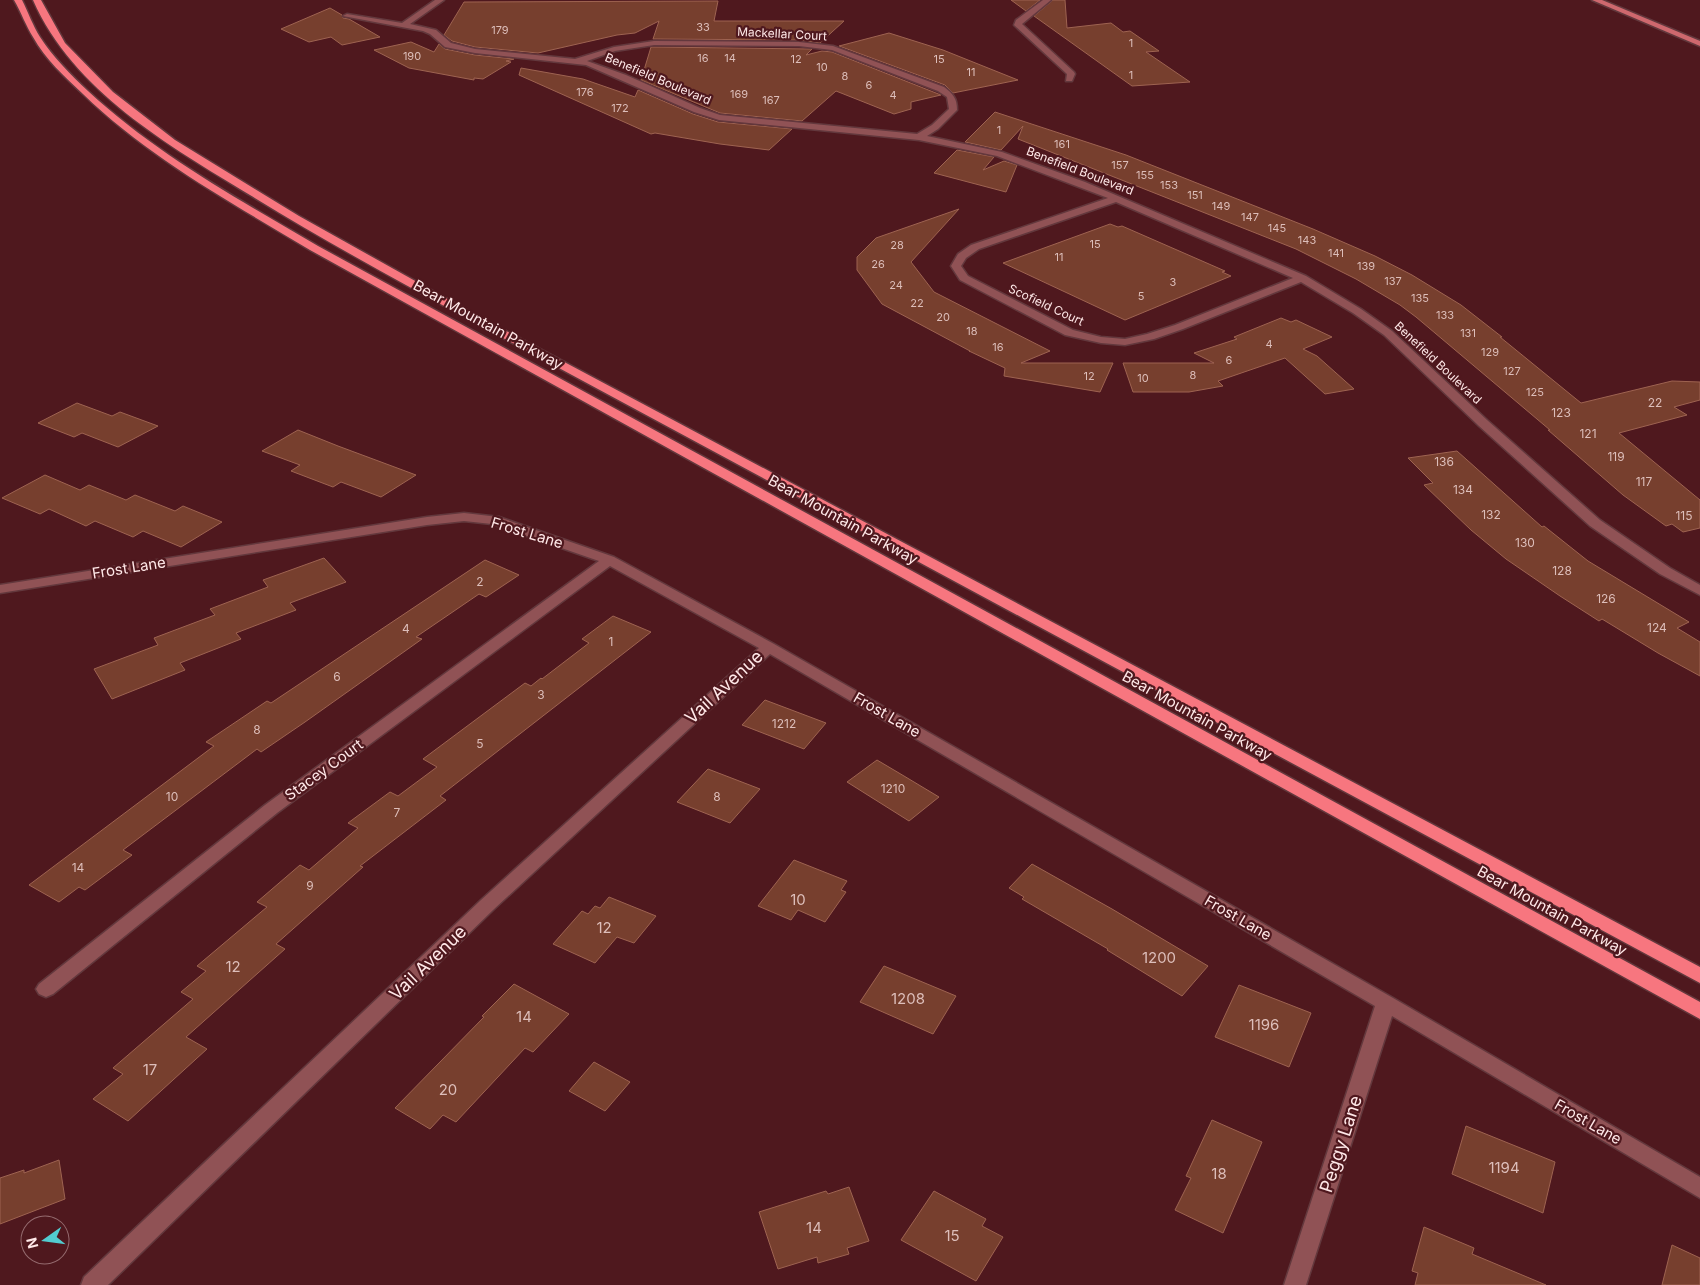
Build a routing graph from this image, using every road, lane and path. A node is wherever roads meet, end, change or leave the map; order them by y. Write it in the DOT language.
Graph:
graph roads {
  1 [pos="18,0"];
  2 [pos="37,0"];
  3 [pos="440,0"];
  4 [pos="1047,0"];
  5 [pos="1596,0"];
  6 [pos="347,16"];
  7 [pos="404,25"];
  8 [pos="1700,39"];
  9 [pos="1690,40"];
  10 [pos="1700,44"];
  11 [pos="577,61"];
  12 [pos="1069,78"];
  13 [pos="919,137"];
  14 [pos="1117,198"];
  15 [pos="1302,278"];
  16 [pos="609,560"];
  17 [pos="0,589"];
  18 [pos="1700,591"];
  19 [pos="769,647"];
  20 [pos="1700,976"];
  21 [pos="46,989"];
  22 [pos="1386,1003"];
  23 [pos="1700,1011"];
  24 [pos="1700,1188"];
  25 [pos="92,1285"];
  26 [pos="1295,1285"];
  1 -- 23 [label="highway, Bear Mountain Parkway"];
  2 -- 20 [label="highway, Bear Mountain Parkway"];
  3 -- 7 [label="street"];
  4 -- 12 [label="street"];
  5 -- 9 [label="main road"];
  6 -- 7 [label="street, Benefield Boulevard"];
  7 -- 11 [label="street, Benefield Boulevard"];
  8 -- 9 [label="street"];
  9 -- 10 [label="main road"];
  11 -- 13 [label="street, Benefield Boulevard"];
  11 -- 13 [label="street, Mackellar Court"];
  13 -- 14 [label="street, Benefield Boulevard"];
  14 -- 15 [label="street, Benefield Boulevard"];
  14 -- 15 [label="street, Scofield Court"];
  15 -- 18 [label="street, Benefield Boulevard"];
  16 -- 17 [label="street, Frost Lane"];
  16 -- 19 [label="street, Frost Lane"];
  16 -- 21 [label="street, Stacey Court"];
  19 -- 22 [label="street, Frost Lane"];
  19 -- 25 [label="street, Vail Avenue"];
  22 -- 24 [label="street, Frost Lane"];
  22 -- 26 [label="street, Peggy Lane"];
}
